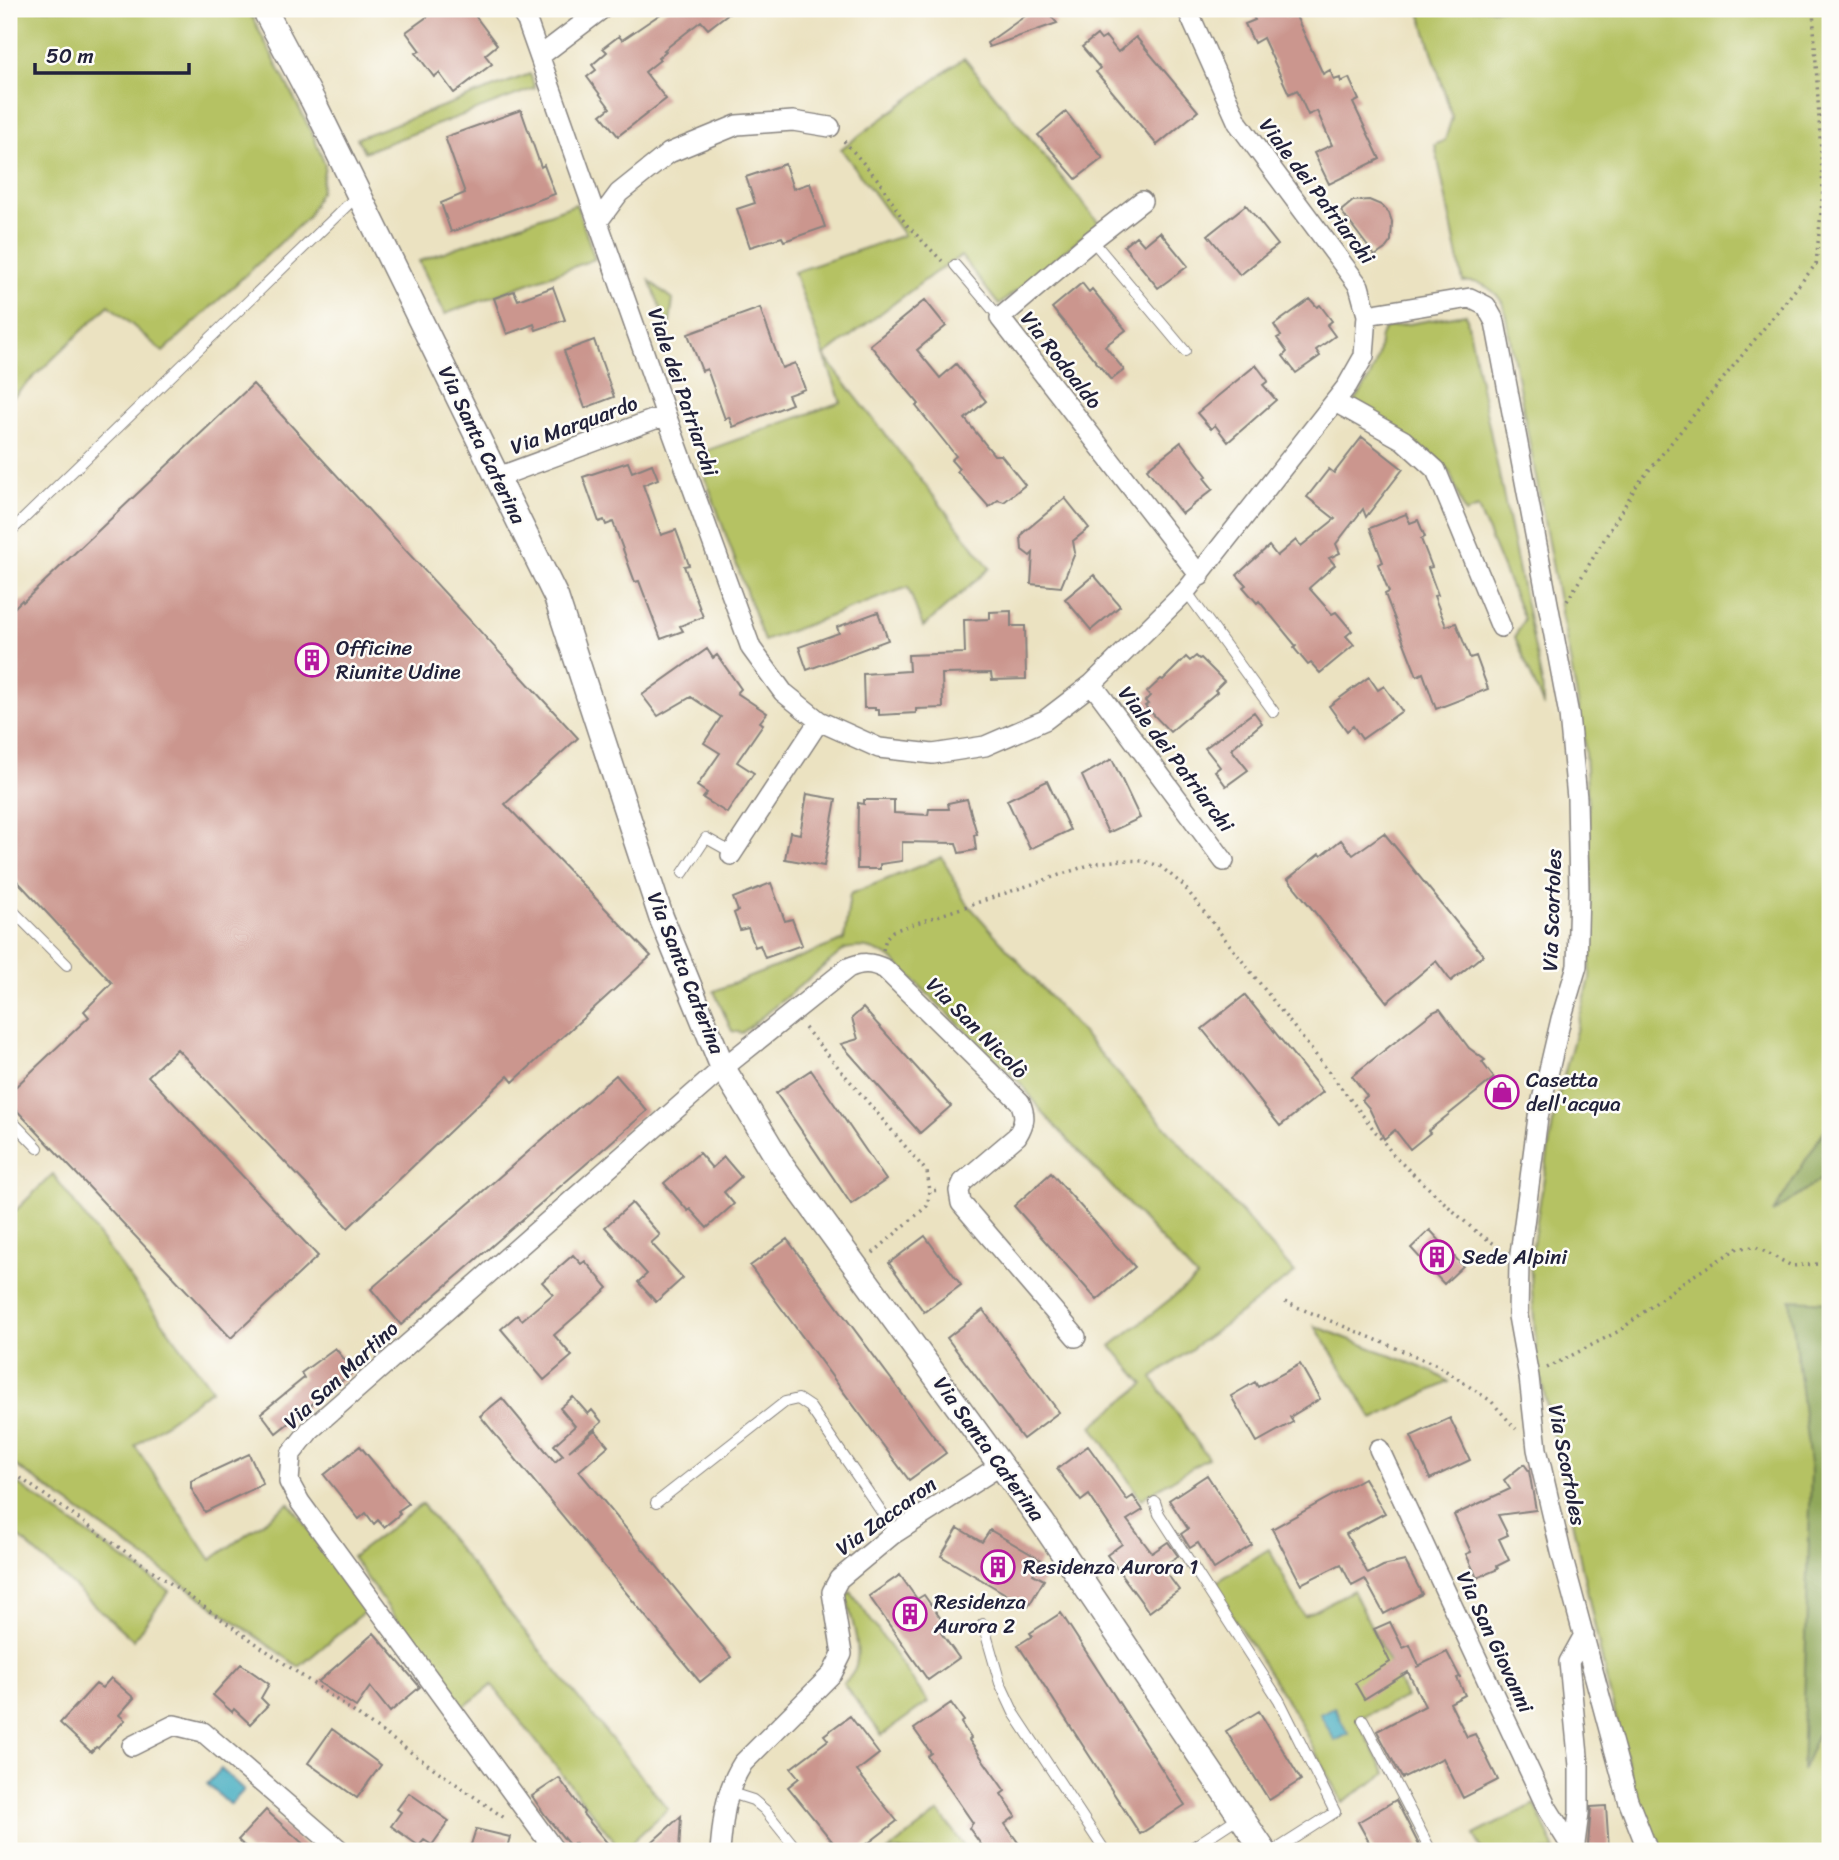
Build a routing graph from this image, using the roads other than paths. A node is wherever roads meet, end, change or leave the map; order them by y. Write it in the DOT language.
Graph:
graph roads {
  1 [pos="264,9"];
  2 [pos="519,9"];
  3 [pos="602,9"];
  4 [pos="1187,9"];
  5 [pos="540,56"];
  6 [pos="830,127"];
  7 [pos="360,194"];
  8 [pos="1142,201"];
  9 [pos="599,220"];
  10 [pos="1092,240"];
  11 [pos="955,265"];
  12 [pos="1367,315"];
  13 [pos="1000,318"];
  14 [pos="1185,351"];
  15 [pos="1335,402"];
  16 [pos="666,415"];
  17 [pos="498,477"];
  18 [pos="9,533"];
  19 [pos="1193,584"];
  20 [pos="1501,627"];
  21 [pos="1092,684"];
  22 [pos="1274,712"];
  23 [pos="819,722"];
  24 [pos="732,854"];
  25 [pos="1224,861"];
  26 [pos="683,873"];
  27 [pos="9,907"];
  28 [pos="67,965"];
  29 [pos="723,1068"];
  30 [pos="9,1118"];
  31 [pos="38,1148"];
  32 [pos="1076,1337"];
  33 [pos="1379,1449"];
  34 [pos="1001,1465"];
  35 [pos="1155,1502"];
  36 [pos="656,1503"];
  37 [pos="896,1533"];
  38 [pos="983,1624"];
  39 [pos="1584,1634"];
  40 [pos="1363,1720"];
  41 [pos="132,1746"];
  42 [pos="728,1792"];
  43 [pos="1240,1816"];
  44 [pos="341,1851"];
  45 [pos="555,1851"];
  46 [pos="720,1851"];
  47 [pos="797,1851"];
  48 [pos="1105,1851"];
  49 [pos="1187,1851"];
  50 [pos="1264,1851"];
  51 [pos="1274,1851"];
  52 [pos="1431,1851"];
  53 [pos="1574,1851"];
  54 [pos="1648,1851"];
  1 -- 7 [label="street, Via Santa Caterina"];
  2 -- 5 [label="street, Viale dei Patriarchi"];
  3 -- 5 [label="street"];
  4 -- 12 [label="street, Viale dei Patriarchi"];
  5 -- 9 [label="street, Viale dei Patriarchi"];
  6 -- 9 [label="street"];
  7 -- 17 [label="street, Via Santa Caterina"];
  7 -- 18 [label="lane"];
  8 -- 10 [label="street, Via Rodoaldo"];
  9 -- 16 [label="street, Viale dei Patriarchi"];
  10 -- 13 [label="street, Via Rodoaldo"];
  10 -- 14 [label="lane"];
  11 -- 13 [label="lane"];
  12 -- 15 [label="street, Viale dei Patriarchi"];
  12 -- 39 [label="street, Via Scortoles"];
  13 -- 19 [label="street, Via Rodoaldo"];
  15 -- 19 [label="street, Viale dei Patriarchi"];
  15 -- 20 [label="street"];
  16 -- 17 [label="street, Via Marquardo"];
  16 -- 23 [label="street, Viale dei Patriarchi"];
  17 -- 29 [label="street, Via Santa Caterina"];
  19 -- 21 [label="street, Viale dei Patriarchi"];
  19 -- 22 [label="lane"];
  21 -- 23 [label="street, Viale dei Patriarchi"];
  21 -- 25 [label="street, Viale dei Patriarchi"];
  23 -- 24 [label="street"];
  24 -- 26 [label="lane"];
  27 -- 28 [label="lane"];
  29 -- 32 [label="street, Via San Nicolò"];
  29 -- 34 [label="street, Via Santa Caterina"];
  29 -- 45 [label="street, Via San Martino"];
  30 -- 31 [label="lane"];
  33 -- 53 [label="street, Via San Giovanni"];
  34 -- 37 [label="street, Via Zaccaron"];
  34 -- 43 [label="street, Via Santa Caterina"];
  35 -- 51 [label="lane"];
  36 -- 37 [label="lane"];
  37 -- 42 [label="street, Via Zaccaron"];
  38 -- 48 [label="lane"];
  39 -- 53 [label="street, Via San Giovanni"];
  39 -- 54 [label="street, Via Scortoles"];
  40 -- 52 [label="lane"];
  41 -- 44 [label="street"];
  42 -- 46 [label="street, Via Zaccaron"];
  42 -- 47 [label="lane"];
  43 -- 49 [label="lane"];
  43 -- 50 [label="street, Via Santa Caterina"];
}
